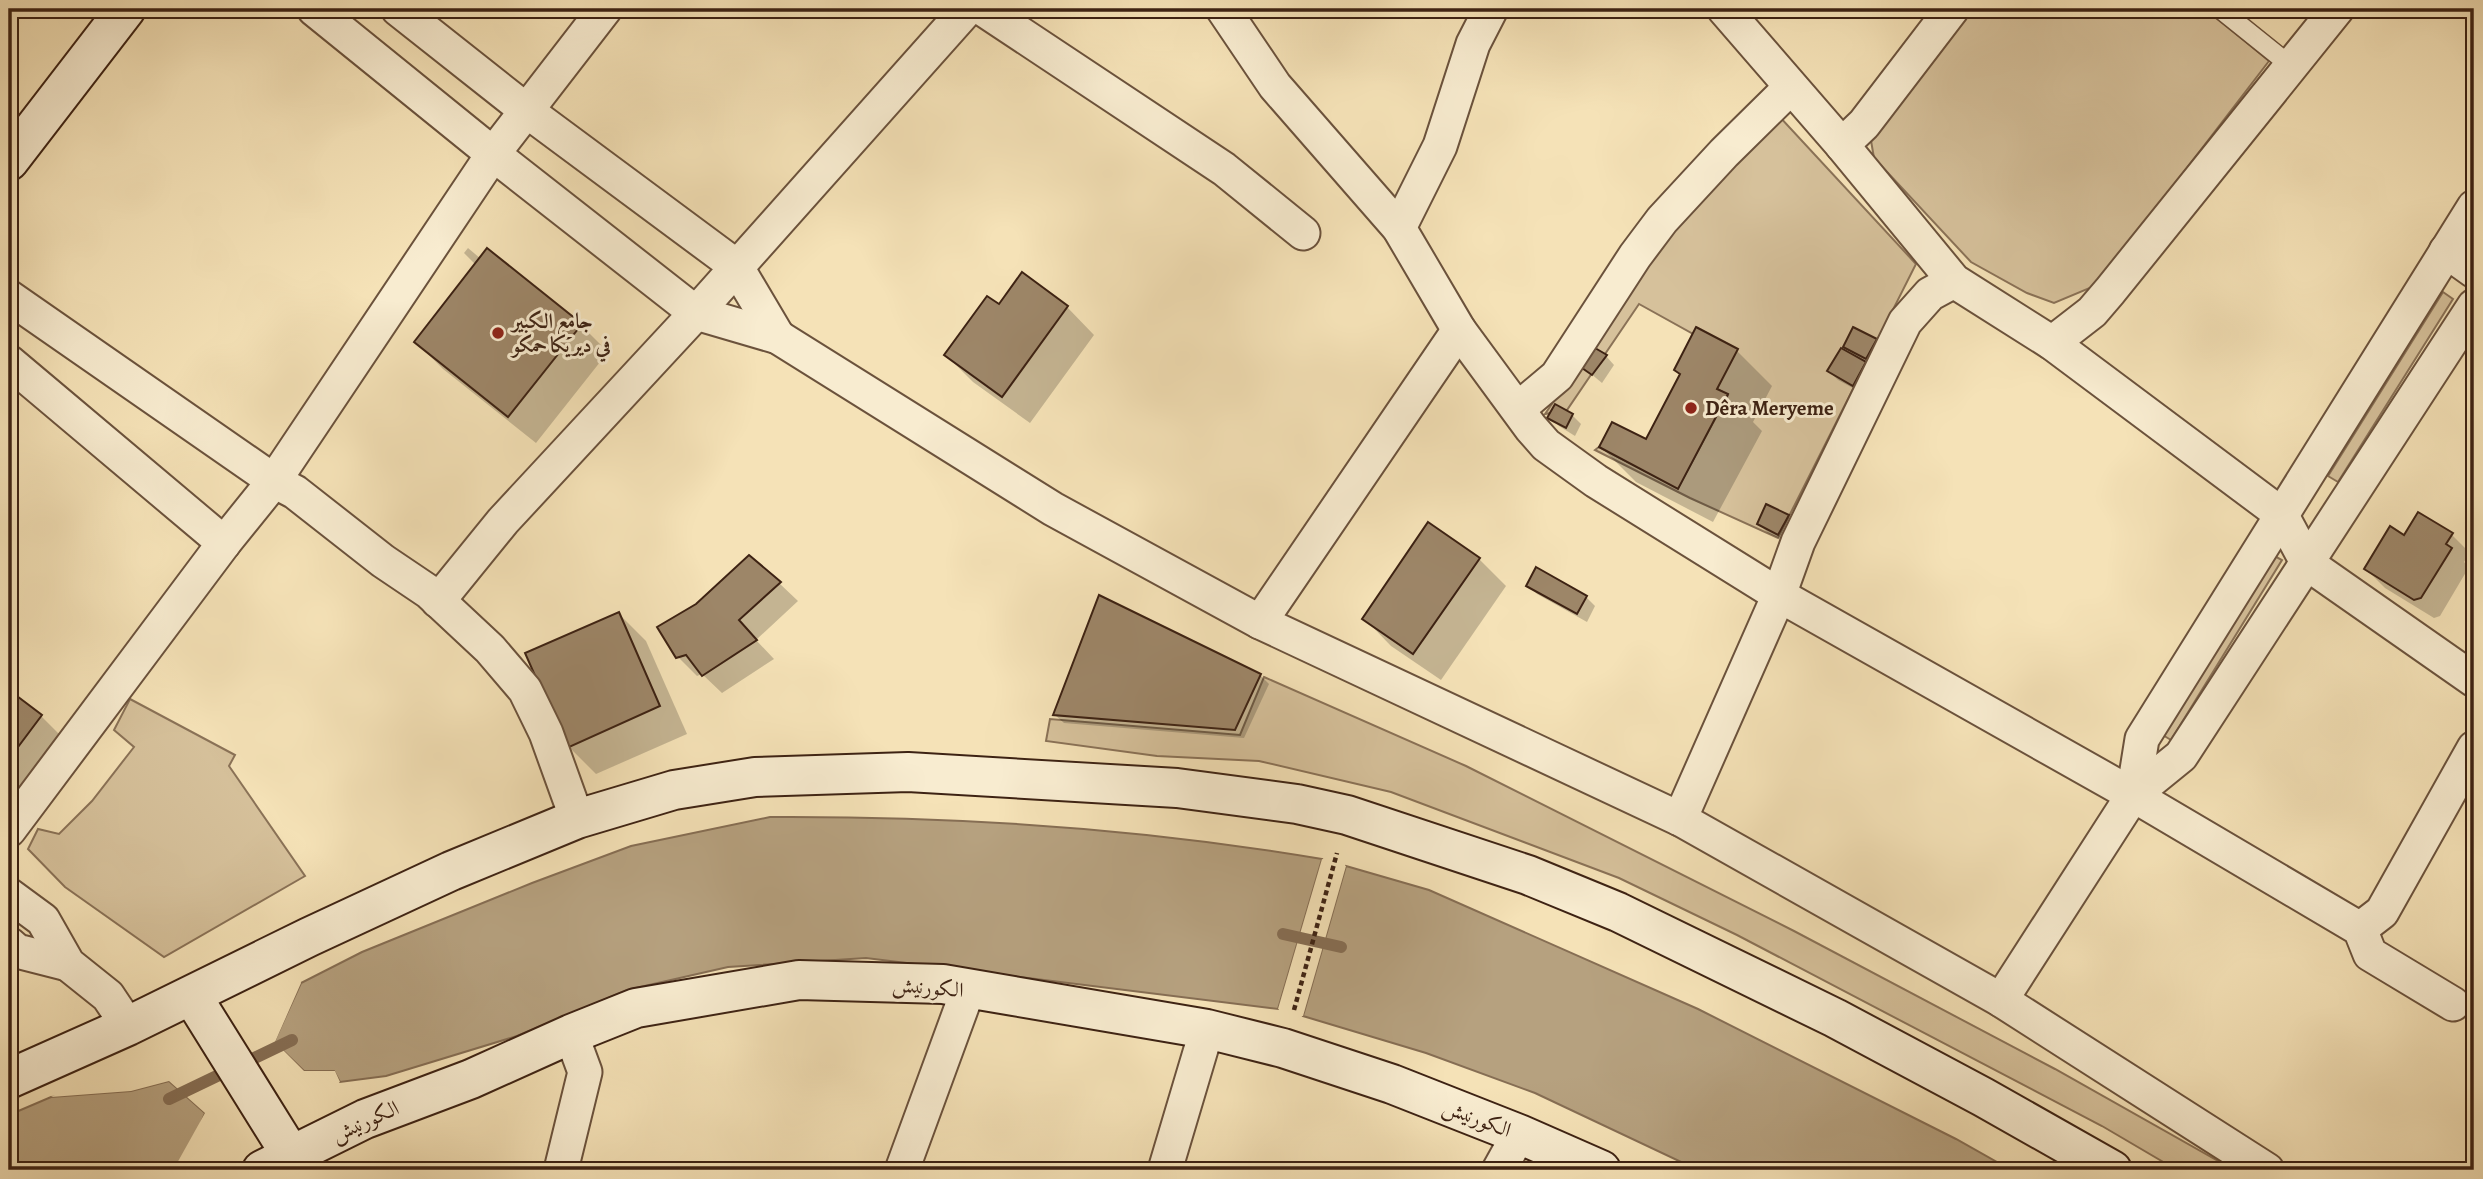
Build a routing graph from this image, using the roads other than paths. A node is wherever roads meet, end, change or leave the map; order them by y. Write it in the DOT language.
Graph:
graph roads {
  1 [pos="127,9"];
  2 [pos="314,9"];
  3 [pos="398,9"];
  4 [pos="605,9"];
  5 [pos="967,9"];
  6 [pos="983,9"];
  7 [pos="1223,9"];
  8 [pos="1490,9"];
  9 [pos="1724,9"];
  10 [pos="1952,9"];
  11 [pos="2220,9"];
  12 [pos="2337,9"];
  13 [pos="2291,66"];
  14 [pos="1791,87"];
  15 [pos="527,110"];
  16 [pos="1842,145"];
  17 [pos="493,154"];
  18 [pos="9,161"];
  19 [pos="2474,207"];
  20 [pos="1399,228"];
  21 [pos="1303,233"];
  22 [pos="2446,251"];
  23 [pos="736,267"];
  24 [pos="2474,271"];
  25 [pos="1954,281"];
  26 [pos="9,297"];
  27 [pos="2474,306"];
  28 [pos="696,313"];
  29 [pos="1459,330"];
  30 [pos="778,337"];
  31 [pos="2052,343"];
  32 [pos="9,362"];
  33 [pos="1518,409"];
  34 [pos="274,481"];
  35 [pos="2281,514"];
  36 [pos="224,543"];
  37 [pos="2308,564"];
  38 [pos="1779,595"];
  39 [pos="438,601"];
  40 [pos="1260,622"];
  41 [pos="2474,680"];
  42 [pos="2474,748"];
  43 [pos="2133,795"];
  44 [pos="1680,819"];
  45 [pos="578,820"];
  46 [pos="9,830"];
  47 [pos="9,895"];
  48 [pos="2360,929"];
  49 [pos="9,944"];
  50 [pos="68,964"];
  51 [pos="968,990"];
  52 [pos="2001,1000"];
  53 [pos="2452,1004"];
  54 [pos="197,1006"];
  55 [pos="128,1026"];
  56 [pos="1207,1029"];
  57 [pos="570,1034"];
  58 [pos="9,1079"];
  59 [pos="1520,1134"];
  60 [pos="277,1163"];
  61 [pos="561,1170"];
  62 [pos="902,1170"];
  63 [pos="1165,1170"];
  64 [pos="1499,1170"];
  65 [pos="1601,1170"];
  66 [pos="2112,1170"];
  67 [pos="2267,1170"];
  1 -- 18 [label="main road"];
  2 -- 17 [label="street"];
  3 -- 15 [label="street"];
  4 -- 15 [label="street"];
  5 -- 23 [label="street"];
  6 -- 21 [label="street"];
  7 -- 20 [label="street"];
  8 -- 20 [label="street"];
  9 -- 14 [label="street"];
  10 -- 16 [label="street"];
  11 -- 13 [label="lane"];
  12 -- 13 [label="street"];
  13 -- 31 [label="street"];
  14 -- 16 [label="street"];
  14 -- 33 [label="street"];
  15 -- 17 [label="street"];
  15 -- 23 [label="street"];
  16 -- 25 [label="street"];
  17 -- 28 [label="street"];
  17 -- 34 [label="street"];
  19 -- 22 [label="street"];
  20 -- 29 [label="street"];
  22 -- 24 [label="street"];
  22 -- 35 [label="street"];
  23 -- 28 [label="street"];
  23 -- 30 [label="street"];
  25 -- 31 [label="street"];
  25 -- 38 [label="street"];
  26 -- 34 [label="street"];
  27 -- 37 [label="street"];
  28 -- 30 [label="street"];
  28 -- 39 [label="street"];
  29 -- 33 [label="street"];
  29 -- 40 [label="street"];
  30 -- 40 [label="street"];
  31 -- 35 [label="street"];
  32 -- 36 [label="street"];
  33 -- 38 [label="street"];
  34 -- 36 [label="street"];
  34 -- 39 [label="street"];
  35 -- 37 [label="street"];
  35 -- 43 [label="street"];
  36 -- 46 [label="street"];
  37 -- 41 [label="street"];
  37 -- 43 [label="street"];
  38 -- 43 [label="street"];
  38 -- 44 [label="street"];
  39 -- 45 [label="street"];
  40 -- 44 [label="street"];
  42 -- 48 [label="street"];
  43 -- 48 [label="street"];
  43 -- 52 [label="street"];
  44 -- 52 [label="street"];
  45 -- 54 [label="main road"];
  45 -- 66 [label="main road"];
  47 -- 50 [label="street"];
  48 -- 53 [label="street"];
  49 -- 50 [label="street"];
  50 -- 55 [label="street"];
  51 -- 56 [label="main road, الكورنيش"];
  51 -- 57 [label="main road, الكورنيش"];
  51 -- 62 [label="street"];
  52 -- 67 [label="street"];
  54 -- 55 [label="main road"];
  54 -- 60 [label="main road"];
  55 -- 58 [label="main road"];
  56 -- 59 [label="main road, الكورنيش"];
  56 -- 63 [label="street"];
  57 -- 60 [label="main road, الكورنيش"];
  57 -- 61 [label="street"];
  59 -- 64 [label="street"];
  59 -- 65 [label="main road, الكورنيش"];
}
